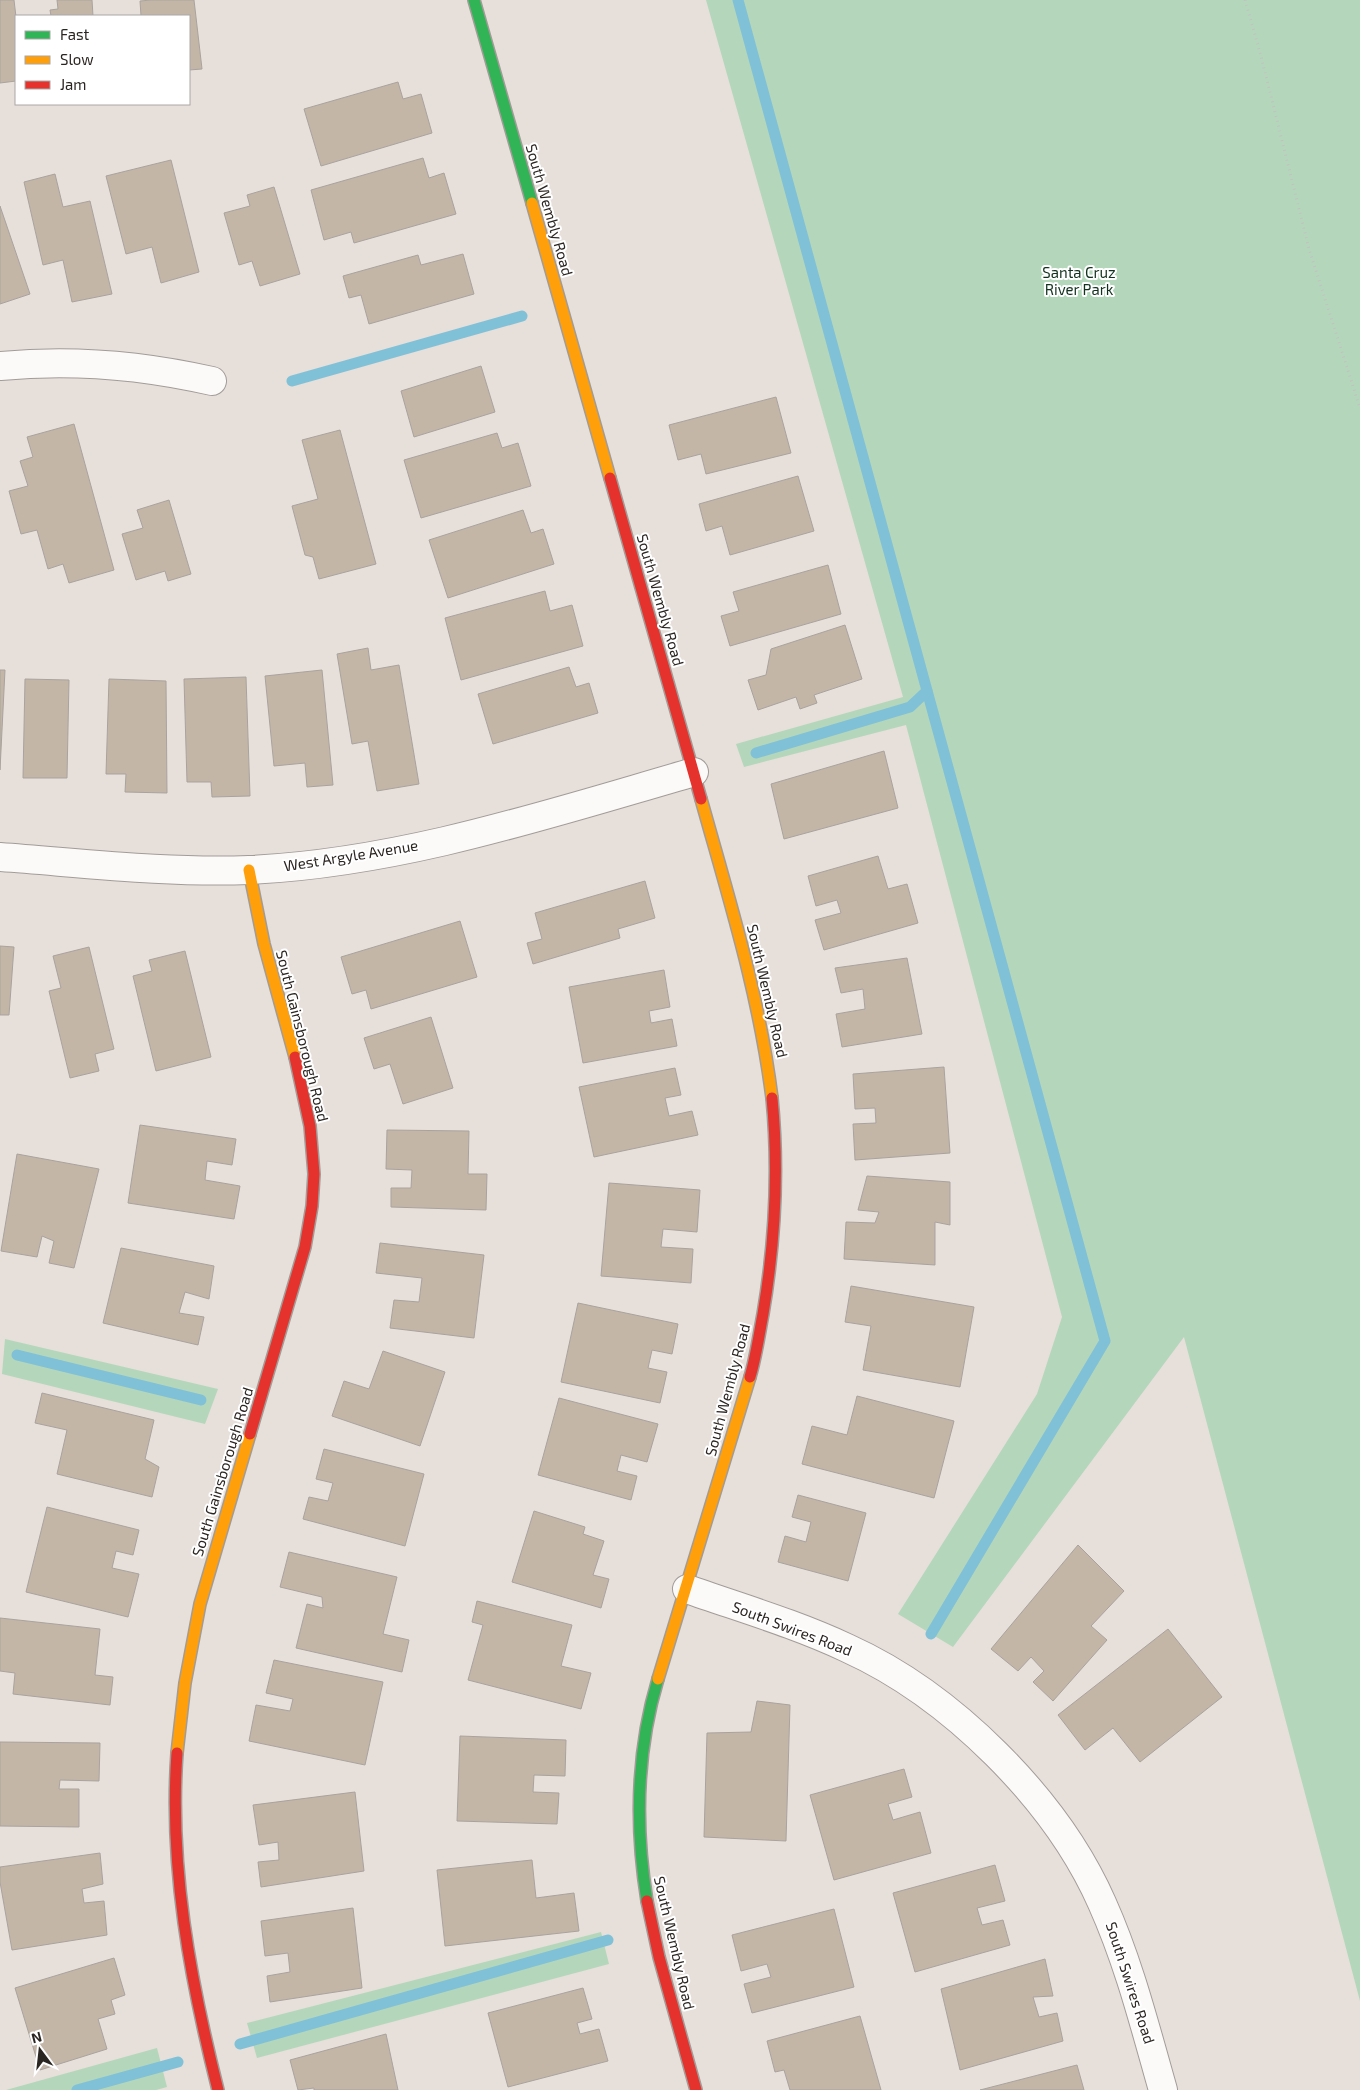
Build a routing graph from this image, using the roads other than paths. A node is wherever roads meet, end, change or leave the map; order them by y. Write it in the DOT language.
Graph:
graph roads {
  1 [pos="474,0"];
  2 [pos="0,366"];
  3 [pos="212,381"];
  4 [pos="694,772"];
  5 [pos="0,857"];
  6 [pos="250,870"];
  7 [pos="687,1590"];
  8 [pos="218,2090"];
  9 [pos="696,2090"];
  10 [pos="1163,2090"];
  1 -- 4 [label="street, South Wembly Road"];
  2 -- 3 [label="street"];
  4 -- 6 [label="street, West Argyle Avenue"];
  4 -- 7 [label="street, South Wembly Road"];
  5 -- 6 [label="street, West Argyle Avenue"];
  6 -- 8 [label="street, South Gainsborough Road"];
  7 -- 9 [label="street, South Wembly Road"];
  7 -- 10 [label="street, South Swires Road"];
}
